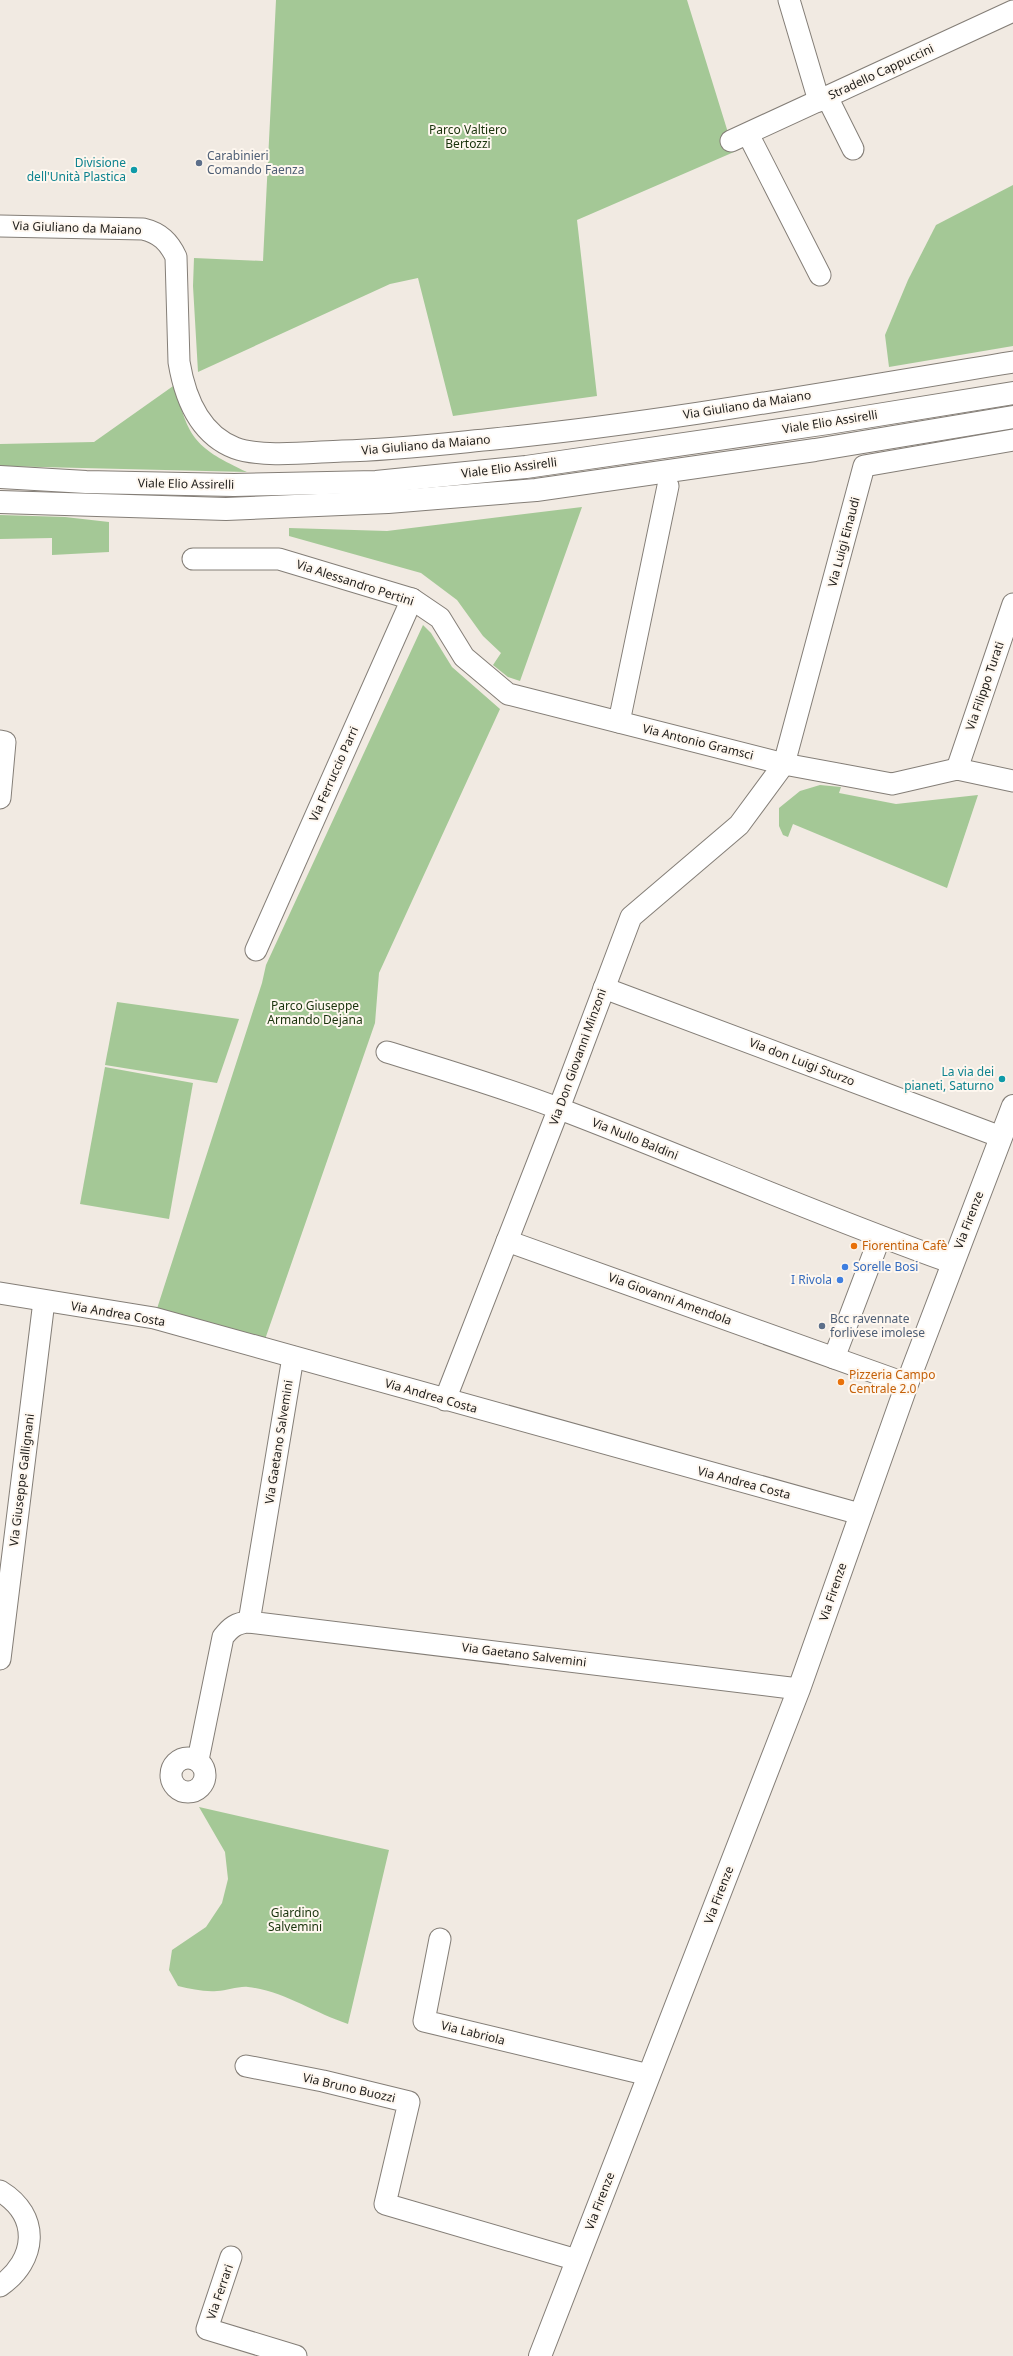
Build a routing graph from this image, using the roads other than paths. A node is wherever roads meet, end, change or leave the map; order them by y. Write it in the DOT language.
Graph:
graph roads {
  1 [pos="790,0"];
  2 [pos="1013,11"];
  3 [pos="823,99"];
  4 [pos="853,149"];
  5 [pos="0,226"];
  6 [pos="820,275"];
  7 [pos="1013,362"];
  8 [pos="1013,393"];
  9 [pos="1013,417"];
  10 [pos="1013,440"];
  11 [pos="0,477"];
  12 [pos="668,486"];
  13 [pos="0,502"];
  14 [pos="193,558"];
  15 [pos="412,599"];
  16 [pos="1013,604"];
  17 [pos="619,722"];
  18 [pos="0,741"];
  19 [pos="784,764"];
  20 [pos="957,769"];
  21 [pos="1013,781"];
  22 [pos="0,798"];
  23 [pos="256,950"];
  24 [pos="604,988"];
  25 [pos="387,1052"];
  26 [pos="1013,1106"];
  27 [pos="559,1108"];
  28 [pos="1001,1137"];
  29 [pos="880,1237"];
  30 [pos="507,1241"];
  31 [pos="953,1263"];
  32 [pos="0,1293"];
  33 [pos="44,1301"];
  34 [pos="293,1357"];
  35 [pos="834,1358"];
  36 [pos="907,1384"];
  37 [pos="445,1400"];
  38 [pos="860,1514"];
  39 [pos="249,1622"];
  40 [pos="0,1659"];
  41 [pos="799,1689"];
  42 [pos="198,1760"];
  43 [pos="440,1939"];
  44 [pos="246,2066"];
  45 [pos="649,2075"];
  46 [pos="0,2191"];
  47 [pos="231,2257"];
  48 [pos="577,2260"];
  49 [pos="0,2286"];
  50 [pos="296,2356"];
  51 [pos="540,2356"];
  1 -- 3 [label="street"];
  2 -- 3 [label="street, Stradello Cappuccini"];
  3 -- 4 [label="street"];
  3 -- 6 [label="street, Stradello Cappuccini"];
  5 -- 7 [label="street, Via Giuliano da Maiano"];
  8 -- 11 [label="main road, Viale Elio Assirelli"];
  9 -- 13 [label="main road, Viale Elio Assirelli"];
  10 -- 19 [label="street, Via Luigi Einaudi"];
  12 -- 17 [label="street"];
  14 -- 15 [label="street, Via Alessandro Pertini"];
  15 -- 17 [label="street, Via Alessandro Pertini"];
  15 -- 23 [label="street, Via Ferruccio Parri"];
  16 -- 20 [label="street, Via Filippo Turati"];
  17 -- 19 [label="street, Via Antonio Gramsci"];
  18 -- 22 [label="street"];
  19 -- 20 [label="street, Via Antonio Gramsci"];
  19 -- 24 [label="street, Via Don Giovanni Minzoni"];
  20 -- 21 [label="street, Via Antonio Gramsci"];
  24 -- 27 [label="street, Via Don Giovanni Minzoni"];
  24 -- 28 [label="street, Via don Luigi Sturzo"];
  25 -- 27 [label="street, Via Nullo Baldini"];
  26 -- 28 [label="main road, Via Firenze"];
  27 -- 29 [label="street, Via Nullo Baldini"];
  27 -- 30 [label="street, Via Don Giovanni Minzoni"];
  28 -- 31 [label="main road, Via Firenze"];
  29 -- 31 [label="street, Via Nullo Baldini"];
  29 -- 35 [label="street"];
  30 -- 35 [label="street, Via Giovanni Amendola"];
  30 -- 37 [label="street, Via Don Giovanni Minzoni"];
  31 -- 36 [label="main road, Via Firenze"];
  32 -- 33 [label="street, Via Andrea Costa"];
  33 -- 34 [label="street, Via Andrea Costa"];
  33 -- 40 [label="street, Via Giuseppe Gallignani"];
  34 -- 37 [label="street, Via Andrea Costa"];
  34 -- 39 [label="street, Via Gaetano Salvemini"];
  35 -- 36 [label="street, Via Giovanni Amendola"];
  36 -- 38 [label="main road, Via Firenze"];
  37 -- 38 [label="street, Via Andrea Costa"];
  38 -- 41 [label="main road, Via Firenze"];
  39 -- 41 [label="street, Via Gaetano Salvemini"];
  39 -- 42 [label="street, Via Gaetano Salvemini"];
  41 -- 45 [label="main road, Via Firenze"];
  43 -- 45 [label="street, Via Labriola"];
  44 -- 48 [label="street, Via Bruno Buozzi"];
  45 -- 48 [label="main road, Via Firenze"];
  46 -- 49 [label="street"];
  47 -- 50 [label="street, Via Ferrari"];
  48 -- 51 [label="main road, Via Firenze"];
}
